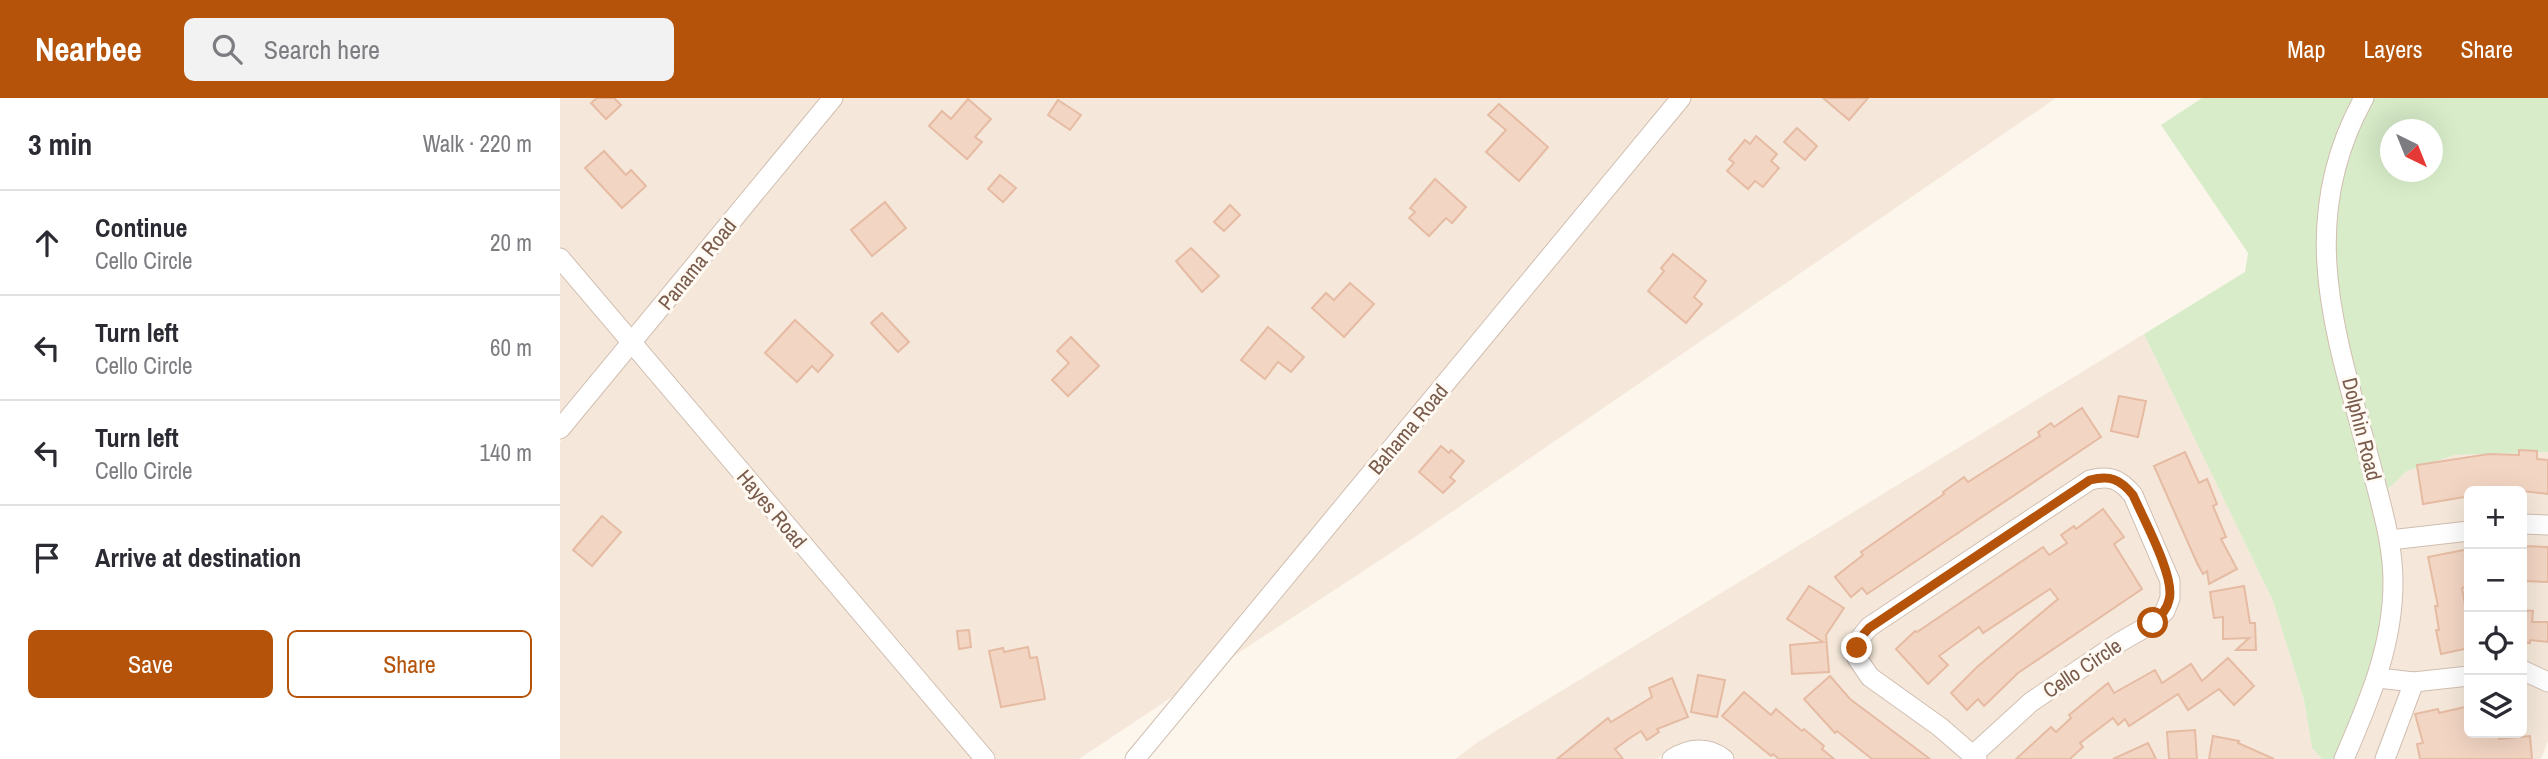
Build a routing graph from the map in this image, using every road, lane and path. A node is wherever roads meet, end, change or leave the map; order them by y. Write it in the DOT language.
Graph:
graph roads {
  1 [pos="833,98"];
  2 [pos="1681,98"];
  3 [pos="2364,98"];
  4 [pos="560,258"];
  5 [pos="631,344"];
  6 [pos="560,429"];
  7 [pos="2527,524"];
  8 [pos="2548,525"];
  9 [pos="2464,532"];
  10 [pos="2390,540"];
  11 [pos="2527,672"];
  12 [pos="2464,677"];
  13 [pos="2378,678"];
  14 [pos="2548,681"];
  15 [pos="2414,682"];
  16 [pos="1975,757"];
  17 [pos="985,759"];
  18 [pos="1135,759"];
  19 [pos="1672,759"];
  20 [pos="1724,759"];
  21 [pos="2344,759"];
  22 [pos="2385,759"];
  1 -- 5 [label="street, Panama Road"];
  2 -- 18 [label="street, Bahama Road"];
  3 -- 10 [label="street, Dolphin Road"];
  4 -- 5 [label="street, Hayes Road"];
  5 -- 6 [label="street, Panama Road"];
  5 -- 17 [label="street, Hayes Road"];
  7 -- 8 [label="street"];
  9 -- 10 [label="street"];
  10 -- 13 [label="street, Dolphin Road"];
  11 -- 14 [label="street"];
  12 -- 15 [label="street"];
  13 -- 15 [label="street"];
  13 -- 21 [label="street, Dolphin Road"];
  15 -- 22 [label="street"];
  16 -- 16 [label="street, Cello Circle"];
  19 -- 20 [label="street"];
}
